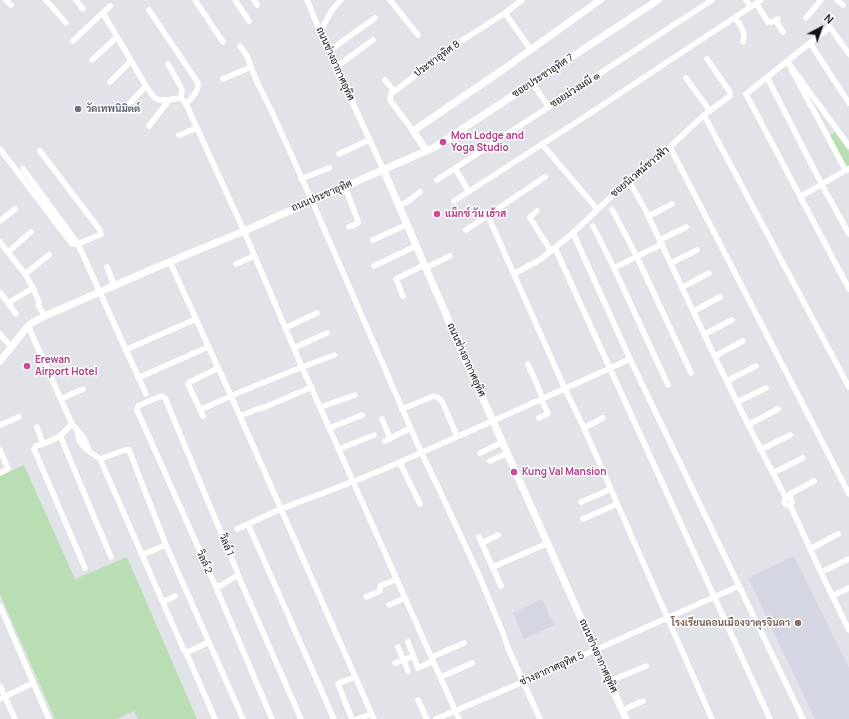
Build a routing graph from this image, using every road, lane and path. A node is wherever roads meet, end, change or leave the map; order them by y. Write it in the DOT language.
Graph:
graph roads {
  1 [pos="6,0"];
  2 [pos="46,0"];
  3 [pos="76,0"];
  4 [pos="195,0"];
  5 [pos="235,0"];
  6 [pos="307,0"];
  7 [pos="341,0"];
  8 [pos="390,0"];
  9 [pos="522,0"];
  10 [pos="600,0"];
  11 [pos="658,0"];
  12 [pos="712,0"];
  13 [pos="746,0"];
  14 [pos="821,0"];
  15 [pos="837,0"];
  16 [pos="759,2"];
  17 [pos="11,5"];
  18 [pos="843,5"];
  19 [pos="110,6"];
  20 [pos="751,7"];
  21 [pos="83,9"];
  22 [pos="149,10"];
  23 [pos="103,13"];
  24 [pos="505,13"];
  25 [pos="375,18"];
  26 [pos="735,18"];
  27 [pos="806,18"];
  28 [pos="248,21"];
  29 [pos="66,23"];
  30 [pos="320,32"];
  31 [pos="783,32"];
  32 [pos="418,35"];
  33 [pos="117,37"];
  34 [pos="373,40"];
  35 [pos="73,41"];
  36 [pos="223,42"];
  37 [pos="743,42"];
  38 [pos="810,43"];
  39 [pos="240,46"];
  40 [pos="530,50"];
  41 [pos="329,51"];
  42 [pos="849,54"];
  43 [pos="707,59"];
  44 [pos="92,60"];
  45 [pos="131,61"];
  46 [pos="787,61"];
  47 [pos="168,64"];
  48 [pos="250,67"];
  49 [pos="336,67"];
  50 [pos="767,77"];
  51 [pos="686,78"];
  52 [pos="223,79"];
  53 [pos="385,80"];
  54 [pos="110,82"];
  55 [pos="532,83"];
  56 [pos="146,86"];
  57 [pos="394,91"];
  58 [pos="181,98"];
  59 [pos="169,100"];
  60 [pos="849,103"];
  61 [pos="186,104"];
  62 [pos="128,105"];
  63 [pos="549,107"];
  64 [pos="710,111"];
  65 [pos="704,115"];
  66 [pos="149,126"];
  67 [pos="197,128"];
  68 [pos="413,131"];
  69 [pos="179,136"];
  70 [pos="369,140"];
  71 [pos="542,144"];
  72 [pos="849,146"];
  73 [pos="670,147"];
  74 [pos="0,149"];
  75 [pos="40,151"];
  76 [pos="427,151"];
  77 [pos="339,154"];
  78 [pos="329,168"];
  79 [pos="455,168"];
  80 [pos="23,169"];
  81 [pos="383,169"];
  82 [pos="848,169"];
  83 [pos="545,178"];
  84 [pos="301,179"];
  85 [pos="437,180"];
  86 [pos="629,181"];
  87 [pos="822,185"];
  88 [pos="345,187"];
  89 [pos="420,192"];
  90 [pos="469,192"];
  91 [pos="800,197"];
  92 [pos="312,201"];
  93 [pos="454,202"];
  94 [pos="672,204"];
  95 [pos="398,206"];
  96 [pos="15,209"];
  97 [pos="598,209"];
  98 [pos="612,209"];
  99 [pos="537,211"];
  100 [pos="488,216"];
  101 [pos="649,216"];
  102 [pos="0,221"];
  103 [pos="406,225"];
  104 [pos="593,226"];
  105 [pos="686,226"];
  106 [pos="349,227"];
  107 [pos="466,230"];
  108 [pos="244,231"];
  109 [pos="31,232"];
  110 [pos="573,233"];
  111 [pos="849,234"];
  112 [pos="373,240"];
  113 [pos="661,242"];
  114 [pos="78,244"];
  115 [pos="416,246"];
  116 [pos="3,247"];
  117 [pos="553,250"];
  118 [pos="697,250"];
  119 [pos="49,255"];
  120 [pos="254,256"];
  121 [pos="450,256"];
  122 [pos="637,257"];
  123 [pos="170,262"];
  124 [pos="671,263"];
  125 [pos="236,264"];
  126 [pos="374,266"];
  127 [pos="425,266"];
  128 [pos="107,267"];
  129 [pos="614,268"];
  130 [pos="709,273"];
  131 [pos="25,274"];
  132 [pos="514,274"];
  133 [pos="114,285"];
  134 [pos="682,287"];
  135 [pos="33,288"];
  136 [pos="849,289"];
  137 [pos="0,292"];
  138 [pos="99,292"];
  139 [pos="403,296"];
  140 [pos="720,297"];
  141 [pos="8,303"];
  142 [pos="694,311"];
  143 [pos="317,313"];
  144 [pos="16,314"];
  145 [pos="44,314"];
  146 [pos="196,320"];
  147 [pos="732,320"];
  148 [pos="28,326"];
  149 [pos="285,328"];
  150 [pos="327,333"];
  151 [pos="0,334"];
  152 [pos="705,334"];
  153 [pos="743,341"];
  154 [pos="11,347"];
  155 [pos="208,347"];
  156 [pos="294,348"];
  157 [pos="125,350"];
  158 [pos="334,355"];
  159 [pos="715,356"];
  160 [pos="630,359"];
  161 [pos="0,361"];
  162 [pos="528,364"];
  163 [pos="756,366"];
  164 [pos="302,367"];
  165 [pos="218,368"];
  166 [pos="610,369"];
  167 [pos="691,373"];
  168 [pos="138,378"];
  169 [pos="727,381"];
  170 [pos="668,385"];
  171 [pos="312,387"];
  172 [pos="849,387"];
  173 [pos="565,388"];
  174 [pos="766,388"];
  175 [pos="83,389"];
  176 [pos="146,394"];
  177 [pos="355,395"];
  178 [pos="231,396"];
  179 [pos="61,399"];
  180 [pos="542,399"];
  181 [pos="737,402"];
  182 [pos="138,406"];
  183 [pos="321,408"];
  184 [pos="402,409"];
  185 [pos="778,409"];
  186 [pos="200,410"];
  187 [pos="362,415"];
  188 [pos="204,416"];
  189 [pos="240,416"];
  190 [pos="19,417"];
  191 [pos="539,418"];
  192 [pos="603,418"];
  193 [pos="382,419"];
  194 [pos="493,421"];
  195 [pos="72,424"];
  196 [pos="0,425"];
  197 [pos="748,425"];
  198 [pos="37,427"];
  199 [pos="330,428"];
  200 [pos="410,428"];
  201 [pos="584,428"];
  202 [pos="374,435"];
  203 [pos="790,435"];
  204 [pos="457,436"];
  205 [pos="59,437"];
  206 [pos="503,442"];
  207 [pos="43,444"];
  208 [pos="339,449"];
  209 [pos="0,450"];
  210 [pos="760,450"];
  211 [pos="421,452"];
  212 [pos="480,453"];
  213 [pos="508,453"];
  214 [pos="803,458"];
  215 [pos="100,459"];
  216 [pos="490,461"];
  217 [pos="2,462"];
  218 [pos="400,462"];
  219 [pos="0,473"];
  220 [pos="773,473"];
  221 [pos="814,481"];
  222 [pos="354,482"];
  223 [pos="611,489"];
  224 [pos="849,494"];
  225 [pos="787,498"];
  226 [pos="581,502"];
  227 [pos="420,504"];
  228 [pos="617,504"];
  229 [pos="281,509"];
  230 [pos="583,519"];
  231 [pos="248,524"];
  232 [pos="237,529"];
  233 [pos="838,534"];
  234 [pos="498,535"];
  235 [pos="479,537"];
  236 [pos="482,543"];
  237 [pos="548,543"];
  238 [pos="166,545"];
  239 [pos="810,549"];
  240 [pos="142,555"];
  241 [pos="111,557"];
  242 [pos="849,559"];
  243 [pos="493,567"];
  244 [pos="85,568"];
  245 [pos="820,572"];
  246 [pos="238,576"];
  247 [pos="397,579"];
  248 [pos="214,585"];
  249 [pos="501,586"];
  250 [pos="739,586"];
  251 [pos="849,588"];
  252 [pos="175,596"];
  253 [pos="832,596"];
  254 [pos="366,597"];
  255 [pos="405,598"];
  256 [pos="714,598"];
  257 [pos="163,602"];
  258 [pos="388,605"];
  259 [pos="0,606"];
  260 [pos="667,619"];
  261 [pos="846,619"];
  262 [pos="849,630"];
  263 [pos="209,642"];
  264 [pos="408,642"];
  265 [pos="464,643"];
  266 [pos="398,647"];
  267 [pos="596,650"];
  268 [pos="186,653"];
  269 [pos="413,656"];
  270 [pos="432,659"];
  271 [pos="403,660"];
  272 [pos="395,663"];
  273 [pos="472,663"];
  274 [pos="646,666"];
  275 [pos="408,671"];
  276 [pos="355,677"];
  277 [pos="440,678"];
  278 [pos="610,681"];
  279 [pos="523,682"];
  280 [pos="34,683"];
  281 [pos="0,686"];
  282 [pos="2,698"];
  283 [pos="418,700"];
  284 [pos="644,701"];
  285 [pos="622,710"];
  286 [pos="456,712"];
  287 [pos="372,716"];
  288 [pos="15,719"];
  289 [pos="49,719"];
  290 [pos="215,719"];
  291 [pos="243,719"];
  292 [pos="272,719"];
  293 [pos="301,719"];
  294 [pos="334,719"];
  295 [pos="352,719"];
  296 [pos="357,719"];
  297 [pos="427,719"];
  298 [pos="436,719"];
  299 [pos="459,719"];
  300 [pos="540,719"];
  301 [pos="626,719"];
  302 [pos="712,719"];
  303 [pos="770,719"];
  304 [pos="803,719"];
  1 -- 17 [label="street"];
  2 -- 29 [label="street"];
  3 -- 21 [label="street"];
  4 -- 36 [label="street"];
  5 -- 28 [label="street"];
  6 -- 30 [label="street, ถนนช่างอากาศอุทิศ"];
  7 -- 30 [label="street"];
  8 -- 32 [label="street"];
  9 -- 24 [label="street, ประชาอุทิศ 8"];
  10 -- 40 [label="street"];
  11 -- 55 [label="street, ซอยประชาอุทิศ 7"];
  12 -- 63 [label="street, ซอยม่วงมณี ๑"];
  13 -- 20 [label="street"];
  14 -- 27 [label="street"];
  15 -- 18 [label="street"];
  16 -- 20 [label="street"];
  16 -- 31 [label="street"];
  19 -- 23 [label="street"];
  20 -- 26 [label="street"];
  22 -- 61 [label="street"];
  23 -- 33 [label="street"];
  23 -- 35 [label="street"];
  24 -- 40 [label="street"];
  24 -- 57 [label="street, ประชาอุทิศ 8"];
  25 -- 41 [label="street"];
  26 -- 37 [label="street"];
  26 -- 71 [label="street"];
  30 -- 41 [label="street, ถนนช่างอากาศอุทิศ"];
  33 -- 44 [label="street"];
  33 -- 45 [label="street"];
  34 -- 49 [label="street"];
  38 -- 42 [label="street"];
  38 -- 46 [label="street"];
  38 -- 60 [label="street"];
  39 -- 48 [label="street"];
  40 -- 68 [label="street"];
  41 -- 49 [label="street, ถนนช่างอากาศอุทิศ"];
  43 -- 64 [label="street, ซอยนิเวศม์ชาวฟ้า"];
  45 -- 54 [label="street"];
  45 -- 56 [label="street"];
  46 -- 50 [label="street"];
  46 -- 72 [label="street"];
  46 -- 82 [label="street"];
  47 -- 58 [label="street"];
  48 -- 52 [label="street"];
  48 -- 84 [label="street"];
  49 -- 70 [label="street, ถนนช่างอากาศอุทิศ"];
  50 -- 87 [label="street"];
  50 -- 91 [label="street"];
  51 -- 64 [label="street"];
  53 -- 57 [label="street"];
  55 -- 63 [label="street"];
  55 -- 76 [label="street, ซอยประชาอุทิศ 7"];
  56 -- 59 [label="street"];
  56 -- 62 [label="street"];
  57 -- 68 [label="street"];
  58 -- 59 [label="street"];
  58 -- 61 [label="street"];
  59 -- 66 [label="street"];
  61 -- 67 [label="street"];
  63 -- 79 [label="street, ซอยม่วงมณี ๑"];
  64 -- 65 [label="street, ซอยนิเวศม์ชาวฟ้า"];
  65 -- 73 [label="street, ซอยนิเวศม์ชาวฟ้า"];
  65 -- 172 [label="street"];
  67 -- 69 [label="street"];
  67 -- 108 [label="street"];
  68 -- 76 [label="street"];
  70 -- 77 [label="street"];
  70 -- 81 [label="street, ถนนช่างอากาศอุทิศ"];
  71 -- 90 [label="street"];
  71 -- 97 [label="street"];
  73 -- 86 [label="street, ซอยนิเวศม์ชาวฟ้า"];
  73 -- 224 [label="street"];
  74 -- 114 [label="street"];
  75 -- 114 [label="street"];
  76 -- 81 [label="street, ถนนประชาอุทิศ"];
  78 -- 84 [label="street"];
  79 -- 85 [label="street, ซอยม่วงมณี ๑"];
  79 -- 90 [label="street"];
  80 -- 114 [label="street"];
  81 -- 88 [label="street, ถนนประชาอุทิศ"];
  81 -- 95 [label="street, ถนนช่างอากาศอุทิศ"];
  82 -- 87 [label="street"];
  83 -- 100 [label="street"];
  84 -- 92 [label="street"];
  86 -- 97 [label="street, ซอยนิเวศม์ชาวฟ้า"];
  86 -- 101 [label="street"];
  87 -- 91 [label="street"];
  87 -- 111 [label="street"];
  88 -- 92 [label="street, ถนนประชาอุทิศ"];
  88 -- 106 [label="street"];
  89 -- 95 [label="street"];
  90 -- 93 [label="street"];
  91 -- 136 [label="street"];
  92 -- 108 [label="street, ถนนประชาอุทิศ"];
  92 -- 184 [label="street"];
  94 -- 101 [label="street"];
  95 -- 103 [label="street, ถนนช่างอากาศอุทิศ"];
  96 -- 102 [label="street"];
  97 -- 110 [label="street, ซอยนิเวศม์ชาวฟ้า"];
  98 -- 122 [label="street"];
  99 -- 117 [label="street"];
  100 -- 107 [label="street"];
  100 -- 132 [label="street"];
  101 -- 113 [label="street"];
  103 -- 112 [label="street"];
  103 -- 115 [label="street, ถนนช่างอากาศอุทิศ"];
  104 -- 129 [label="street"];
  105 -- 113 [label="street"];
  108 -- 120 [label="street"];
  108 -- 123 [label="street, ถนนประชาอุทิศ"];
  109 -- 116 [label="street"];
  110 -- 117 [label="street, ซอยนิเวศม์ชาวฟ้า"];
  110 -- 160 [label="street"];
  113 -- 122 [label="street"];
  113 -- 124 [label="street"];
  114 -- 138 [label="street"];
  115 -- 126 [label="street"];
  115 -- 127 [label="street, ถนนช่างอากาศอุทิศ"];
  116 -- 131 [label="street"];
  117 -- 132 [label="street, ซอยนิเวศม์ชาวฟ้า"];
  117 -- 166 [label="street"];
  118 -- 124 [label="street"];
  119 -- 131 [label="street"];
  120 -- 125 [label="street"];
  120 -- 149 [label="street"];
  121 -- 127 [label="street"];
  122 -- 129 [label="street"];
  122 -- 167 [label="street"];
  123 -- 133 [label="street, ถนนประชาอุทิศ"];
  123 -- 146 [label="street"];
  124 -- 134 [label="street"];
  127 -- 139 [label="street"];
  127 -- 194 [label="street, ถนนช่างอากาศอุทิศ"];
  128 -- 133 [label="street"];
  129 -- 170 [label="street"];
  130 -- 134 [label="street"];
  131 -- 135 [label="street"];
  132 -- 173 [label="street"];
  133 -- 138 [label="street, ถนนประชาอุทิศ"];
  134 -- 142 [label="street"];
  135 -- 141 [label="street"];
  135 -- 145 [label="street"];
  137 -- 141 [label="street"];
  138 -- 145 [label="street, ถนนประชาอุทิศ"];
  138 -- 157 [label="street"];
  140 -- 142 [label="street"];
  141 -- 144 [label="street"];
  142 -- 152 [label="street"];
  143 -- 149 [label="street"];
  145 -- 148 [label="street, ถนนประชาอุทิศ"];
  146 -- 155 [label="street"];
  146 -- 157 [label="street"];
  147 -- 152 [label="street"];
  148 -- 154 [label="street, ถนนประชาอุทิศ"];
  148 -- 179 [label="street"];
  149 -- 156 [label="street"];
  150 -- 156 [label="street"];
  151 -- 154 [label="street"];
  152 -- 159 [label="street"];
  153 -- 159 [label="street"];
  154 -- 161 [label="street, ถนนประชาอุทิศ"];
  155 -- 165 [label="street"];
  155 -- 168 [label="street"];
  156 -- 164 [label="street"];
  157 -- 168 [label="street"];
  158 -- 164 [label="street"];
  159 -- 169 [label="street"];
  160 -- 166 [label="street"];
  160 -- 250 [label="street"];
  162 -- 180 [label="street"];
  163 -- 169 [label="street"];
  164 -- 171 [label="street"];
  164 -- 178 [label="street"];
  165 -- 178 [label="street"];
  165 -- 186 [label="street"];
  166 -- 173 [label="street"];
  166 -- 256 [label="street"];
  168 -- 176 [label="street"];
  169 -- 181 [label="street"];
  171 -- 183 [label="street"];
  171 -- 189 [label="street"];
  173 -- 180 [label="street"];
  173 -- 201 [label="street"];
  174 -- 181 [label="street"];
  175 -- 179 [label="street"];
  177 -- 183 [label="street"];
  178 -- 186 [label="street"];
  178 -- 189 [label="street"];
  179 -- 195 [label="street"];
  180 -- 191 [label="street"];
  180 -- 194 [label="street"];
  181 -- 197 [label="street"];
  182 -- 246 [label="street, วิลล์ 1"];
  182 -- 248 [label="street, วิลล์ 2"];
  183 -- 199 [label="street"];
  184 -- 200 [label="street"];
  184 -- 204 [label="street"];
  185 -- 197 [label="street"];
  186 -- 188 [label="street"];
  187 -- 199 [label="street"];
  189 -- 229 [label="street"];
  190 -- 196 [label="street"];
  192 -- 201 [label="street"];
  193 -- 200 [label="street"];
  194 -- 204 [label="street"];
  194 -- 206 [label="street, ถนนช่างอากาศอุทิศ"];
  195 -- 205 [label="street"];
  195 -- 215 [label="street"];
  197 -- 210 [label="street"];
  198 -- 207 [label="street"];
  199 -- 208 [label="street"];
  200 -- 211 [label="street"];
  201 -- 223 [label="street"];
  202 -- 208 [label="street"];
  203 -- 210 [label="street"];
  204 -- 211 [label="street"];
  205 -- 207 [label="street"];
  205 -- 241 [label="street"];
  206 -- 212 [label="street"];
  206 -- 213 [label="street, ถนนช่างอากาศอุทิศ"];
  207 -- 244 [label="street"];
  208 -- 222 [label="street"];
  209 -- 217 [label="street"];
  210 -- 220 [label="street"];
  211 -- 218 [label="street"];
  211 -- 279 [label="street"];
  213 -- 216 [label="street"];
  213 -- 237 [label="street, ถนนช่างอากาศอุทิศ"];
  214 -- 220 [label="street"];
  215 -- 238 [label="street"];
  215 -- 240 [label="street"];
  217 -- 219 [label="street"];
  218 -- 222 [label="street"];
  218 -- 227 [label="street"];
  220 -- 225 [label="street"];
  221 -- 225 [label="street"];
  222 -- 229 [label="street"];
  222 -- 247 [label="street"];
  223 -- 226 [label="street"];
  223 -- 228 [label="street"];
  225 -- 239 [label="street"];
  228 -- 230 [label="street"];
  228 -- 260 [label="street"];
  229 -- 231 [label="street"];
  229 -- 276 [label="street"];
  231 -- 232 [label="street"];
  231 -- 294 [label="street"];
  233 -- 239 [label="street"];
  234 -- 236 [label="street"];
  235 -- 236 [label="street"];
  236 -- 243 [label="street"];
  237 -- 243 [label="street"];
  237 -- 267 [label="street, ถนนช่างอากาศอุทิศ"];
  238 -- 240 [label="street"];
  238 -- 263 [label="street"];
  239 -- 245 [label="street"];
  240 -- 257 [label="street"];
  242 -- 245 [label="street"];
  243 -- 249 [label="street"];
  245 -- 253 [label="street"];
  246 -- 248 [label="street"];
  246 -- 293 [label="street, วิลล์ 1"];
  247 -- 254 [label="street"];
  247 -- 255 [label="street"];
  248 -- 292 [label="street, วิลล์ 2"];
  250 -- 256 [label="street, ช่างอากาศอุทิศ 5"];
  250 -- 304 [label="street"];
  251 -- 253 [label="street"];
  252 -- 257 [label="street"];
  253 -- 261 [label="street"];
  255 -- 258 [label="street"];
  255 -- 270 [label="street"];
  256 -- 260 [label="street, ช่างอากาศอุทิศ 5"];
  256 -- 303 [label="street"];
  257 -- 268 [label="street"];
  259 -- 280 [label="street"];
  260 -- 267 [label="street, ช่างอากาศอุทิศ 5"];
  260 -- 302 [label="street"];
  261 -- 262 [label="street"];
  263 -- 268 [label="street"];
  263 -- 291 [label="street"];
  264 -- 269 [label="street"];
  265 -- 270 [label="street"];
  266 -- 271 [label="street"];
  267 -- 278 [label="street, ถนนช่างอากาศอุทิศ"];
  267 -- 279 [label="street, ช่างอากาศอุทิศ 5"];
  268 -- 290 [label="street"];
  269 -- 270 [label="street"];
  269 -- 271 [label="street"];
  270 -- 277 [label="street"];
  271 -- 272 [label="street"];
  271 -- 275 [label="street"];
  273 -- 277 [label="street"];
  274 -- 278 [label="street"];
  276 -- 287 [label="street"];
  276 -- 295 [label="street"];
  277 -- 286 [label="street"];
  278 -- 285 [label="street, ถนนช่างอากาศอุทิศ"];
  279 -- 286 [label="street, ช่างอากาศอุทิศ 5"];
  279 -- 300 [label="street"];
  280 -- 282 [label="street"];
  280 -- 289 [label="street"];
  281 -- 282 [label="street"];
  282 -- 288 [label="street"];
  283 -- 297 [label="street"];
  284 -- 285 [label="street"];
  285 -- 301 [label="street, ถนนช่างอากาศอุทิศ"];
  286 -- 298 [label="street, ช่างอากาศอุทิศ 5"];
  286 -- 299 [label="street"];
  287 -- 296 [label="street"];
}
